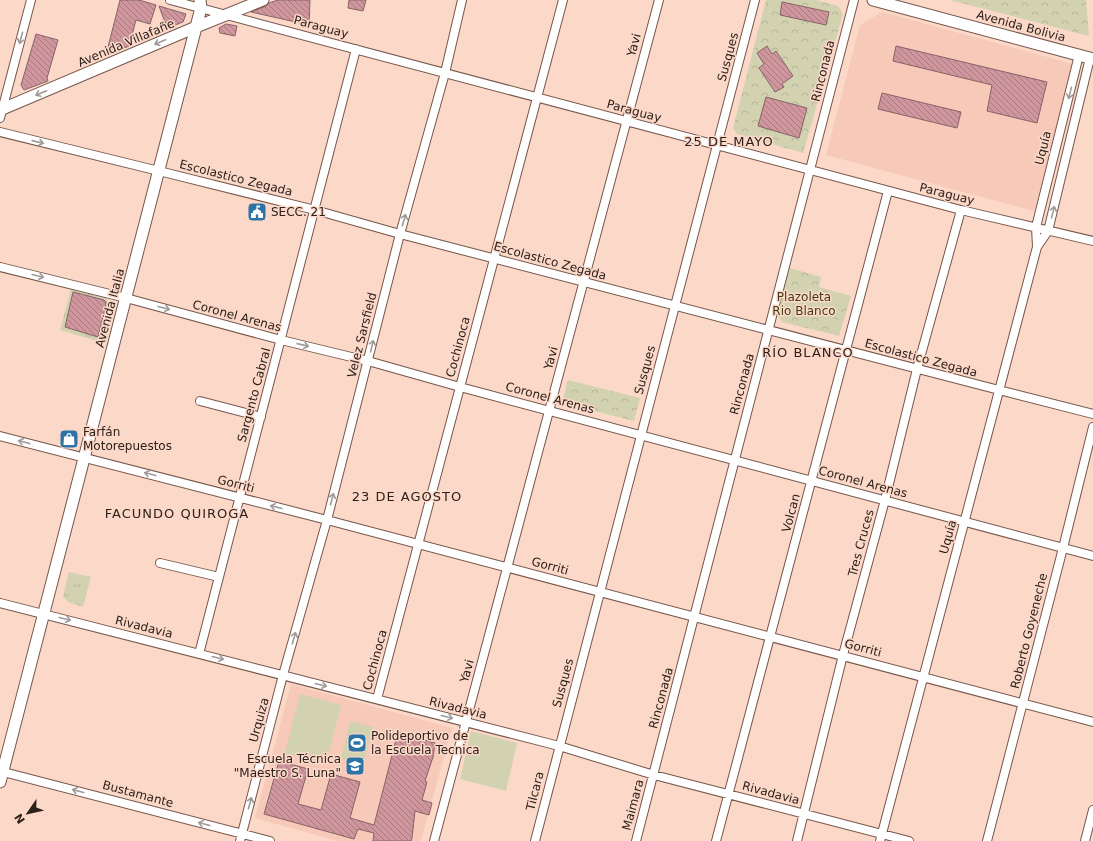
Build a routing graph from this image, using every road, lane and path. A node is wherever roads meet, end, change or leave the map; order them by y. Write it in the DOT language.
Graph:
graph roads {
  1 [pos="31,0"];
  2 [pos="170,0"];
  3 [pos="263,0"];
  4 [pos="462,0"];
  5 [pos="563,0"];
  6 [pos="659,0"];
  7 [pos="755,0"];
  8 [pos="854,0"];
  9 [pos="873,0"];
  10 [pos="203,3"];
  11 [pos="228,15"];
  12 [pos="196,27"];
  13 [pos="356,49"];
  14 [pos="1079,55"];
  15 [pos="1092,59"];
  16 [pos="445,73"];
  17 [pos="537,97"];
  18 [pos="1,113"];
  19 [pos="626,121"];
  20 [pos="0,132"];
  21 [pos="717,145"];
  22 [pos="810,170"];
  23 [pos="159,171"];
  24 [pos="888,191"];
  25 [pos="314,210"];
  26 [pos="961,210"];
  27 [pos="1036,227"];
  28 [pos="1048,230"];
  29 [pos="400,234"];
  30 [pos="1093,241"];
  31 [pos="1037,247"];
  32 [pos="494,259"];
  33 [pos="0,267"];
  34 [pos="583,282"];
  35 [pos="126,298"];
  36 [pos="675,306"];
  37 [pos="769,330"];
  38 [pos="281,340"];
  39 [pos="846,350"];
  40 [pos="368,361"];
  41 [pos="917,369"];
  42 [pos="460,387"];
  43 [pos="1000,390"];
  44 [pos="200,401"];
  45 [pos="549,411"];
  46 [pos="1093,414"];
  47 [pos="261,417"];
  48 [pos="1093,427"];
  49 [pos="641,435"];
  50 [pos="0,436"];
  51 [pos="85,457"];
  52 [pos="735,460"];
  53 [pos="812,481"];
  54 [pos="240,497"];
  55 [pos="885,500"];
  56 [pos="327,520"];
  57 [pos="965,522"];
  58 [pos="419,544"];
  59 [pos="1063,548"];
  60 [pos="1093,556"];
  61 [pos="160,563"];
  62 [pos="507,567"];
  63 [pos="219,577"];
  64 [pos="600,592"];
  65 [pos="0,603"];
  66 [pos="44,614"];
  67 [pos="695,617"];
  68 [pos="770,637"];
  69 [pos="199,654"];
  70 [pos="844,655"];
  71 [pos="283,675"];
  72 [pos="924,677"];
  73 [pos="377,699"];
  74 [pos="1023,704"];
  75 [pos="466,722"];
  76 [pos="1093,722"];
  77 [pos="559,746"];
  78 [pos="1,775"];
  79 [pos="654,775"];
  80 [pos="729,794"];
  81 [pos="1093,810"];
  82 [pos="804,814"];
  83 [pos="241,837"];
  84 [pos="881,838"];
  85 [pos="270,841"];
  86 [pos="434,841"];
  87 [pos="535,841"];
  88 [pos="636,841"];
  89 [pos="716,841"];
  90 [pos="797,841"];
  91 [pos="909,841"];
  92 [pos="987,841"];
  93 [pos="1085,841"];
  1 -- 18 [label="street, one-way"];
  2 -- 10 [label="street, Paraguay"];
  3 -- 11 [label="main road, Avenida Villafañe"];
  4 -- 16 [label="street, Velez Sarsfield"];
  5 -- 17 [label="street, Cochinoca"];
  6 -- 19 [label="street, Yavi"];
  7 -- 21 [label="street, Susques"];
  8 -- 22 [label="street, Rinconada"];
  9 -- 14 [label="main road, Avenida Bolivia"];
  10 -- 11 [label="street, Paraguay"];
  10 -- 12 [label="main road, Avenida Italia"];
  11 -- 12 [label="main road, Avenida Villafañe"];
  11 -- 13 [label="street, Paraguay"];
  12 -- 18 [label="main road, Avenida Villafañe, one-way"];
  12 -- 23 [label="main road, Avenida Italia"];
  13 -- 16 [label="street, Paraguay"];
  13 -- 25 [label="street, Sargento Cabral"];
  14 -- 15 [label="main road, Avenida Bolivia"];
  14 -- 27 [label="street, Uquía, one-way"];
  28 -- 15 [label="street, Uquía, one-way"];
  16 -- 17 [label="street, Paraguay"];
  29 -- 16 [label="street, Velez Sarsfield, one-way"];
  17 -- 19 [label="street, Paraguay"];
  17 -- 32 [label="street, Cochinoca"];
  19 -- 21 [label="street, Paraguay"];
  19 -- 34 [label="street, Yavi"];
  20 -- 23 [label="street, Escolastico Zegada, one-way"];
  21 -- 22 [label="street, Paraguay"];
  21 -- 36 [label="street, Susques"];
  22 -- 24 [label="street, Paraguay"];
  22 -- 37 [label="street, Rinconada"];
  23 -- 25 [label="street, Escolastico Zegada"];
  23 -- 35 [label="main road, Avenida Italia"];
  24 -- 26 [label="street, Paraguay"];
  24 -- 39 [label="street, Volcan"];
  25 -- 29 [label="street, Escolastico Zegada"];
  25 -- 38 [label="street, Sargento Cabral"];
  26 -- 27 [label="street, Paraguay"];
  26 -- 41 [label="street, Tres Cruces"];
  27 -- 28 [label="street, Paraguay"];
  27 -- 31 [label="street, Uquía"];
  28 -- 30 [label="street, Paraguay"];
  28 -- 31 [label="street, Uquía"];
  29 -- 32 [label="street, Escolastico Zegada"];
  40 -- 29 [label="street, Velez Sarsfield, one-way"];
  31 -- 43 [label="street, Uquía"];
  32 -- 34 [label="street, Escolastico Zegada"];
  32 -- 42 [label="street, Cochinoca"];
  33 -- 35 [label="street, Coronel Arenas, one-way"];
  34 -- 36 [label="street, Escolastico Zegada"];
  34 -- 45 [label="street, Yavi"];
  35 -- 38 [label="street, Coronel Arenas, one-way"];
  35 -- 51 [label="main road, Avenida Italia"];
  36 -- 37 [label="street, Escolastico Zegada"];
  36 -- 49 [label="street, Susques"];
  37 -- 39 [label="street, Escolastico Zegada"];
  37 -- 52 [label="street, Rinconada"];
  38 -- 40 [label="street, Coronel Arenas, one-way"];
  38 -- 47 [label="street, Sargento Cabral"];
  39 -- 41 [label="street, Escolastico Zegada"];
  39 -- 53 [label="street, Volcan"];
  40 -- 42 [label="street, Coronel Arenas"];
  56 -- 40 [label="street, Velez Sarsfield, one-way"];
  41 -- 43 [label="street, Escolastico Zegada"];
  41 -- 55 [label="street, Tres Cruces"];
  42 -- 45 [label="street, Coronel Arenas"];
  42 -- 58 [label="street, Cochinoca"];
  43 -- 46 [label="street, Escolastico Zegada"];
  43 -- 57 [label="street, Uquía"];
  44 -- 47 [label="street"];
  45 -- 49 [label="street, Coronel Arenas"];
  45 -- 62 [label="street, Yavi"];
  47 -- 54 [label="street, Sargento Cabral"];
  48 -- 59 [label="street, Roberto Goyeneche"];
  49 -- 52 [label="street, Coronel Arenas"];
  49 -- 64 [label="street, Susques"];
  51 -- 50 [label="street, Gorriti, one-way"];
  54 -- 51 [label="street, Gorriti, one-way"];
  51 -- 66 [label="main road, Avenida Italia"];
  52 -- 53 [label="street, Coronel Arenas"];
  52 -- 67 [label="street, Rinconada"];
  53 -- 55 [label="street, Coronel Arenas"];
  53 -- 68 [label="street, Volcan"];
  56 -- 54 [label="street, Gorriti, one-way"];
  54 -- 63 [label="street, Sargento Cabral"];
  55 -- 57 [label="street, Coronel Arenas"];
  55 -- 70 [label="street, Tres Cruces"];
  56 -- 58 [label="street, Gorriti"];
  71 -- 56 [label="street, Velez Sarsfield, one-way"];
  57 -- 59 [label="street, Coronel Arenas"];
  57 -- 72 [label="street, Uquía"];
  58 -- 62 [label="street, Gorriti"];
  58 -- 73 [label="street, Cochinoca"];
  59 -- 60 [label="street, Coronel Arenas"];
  59 -- 74 [label="street, Roberto Goyeneche"];
  61 -- 63 [label="street"];
  62 -- 64 [label="street, Gorriti"];
  62 -- 75 [label="street, Yavi"];
  63 -- 69 [label="street, Sargento Cabral"];
  64 -- 67 [label="street, Gorriti"];
  64 -- 77 [label="street, Susques"];
  65 -- 66 [label="street, Rivadavia"];
  66 -- 69 [label="street, Rivadavia, one-way"];
  66 -- 78 [label="main road, Avenida Italia"];
  67 -- 68 [label="street, Gorriti"];
  67 -- 79 [label="street, Rinconada"];
  68 -- 70 [label="street, Gorriti"];
  68 -- 80 [label="street, Volcan"];
  69 -- 71 [label="street, Rivadavia, one-way"];
  70 -- 72 [label="street, Gorriti"];
  70 -- 82 [label="street, Tres Cruces"];
  71 -- 73 [label="street, Rivadavia, one-way"];
  83 -- 71 [label="street, Urquiza, one-way"];
  72 -- 74 [label="street, Gorriti"];
  72 -- 84 [label="street, Uquía"];
  73 -- 75 [label="street, Rivadavia, one-way"];
  74 -- 76 [label="street, Gorriti"];
  74 -- 92 [label="street, Roberto Goyeneche"];
  75 -- 77 [label="street, Rivadavia"];
  75 -- 86 [label="street, Yavi"];
  77 -- 79 [label="street, Rivadavia"];
  77 -- 87 [label="street, Tilcara"];
  83 -- 78 [label="street, Bustamante, one-way"];
  79 -- 80 [label="street, Rivadavia"];
  79 -- 88 [label="street, Maimara"];
  80 -- 82 [label="street, Rivadavia"];
  80 -- 89 [label="street, Volcan"];
  81 -- 93 [label="street"];
  82 -- 84 [label="street, Rivadavia"];
  82 -- 90 [label="street, Tres Cruces"];
  83 -- 85 [label="street, Bustamante"];
  84 -- 91 [label="street, Rivadavia"];
}
